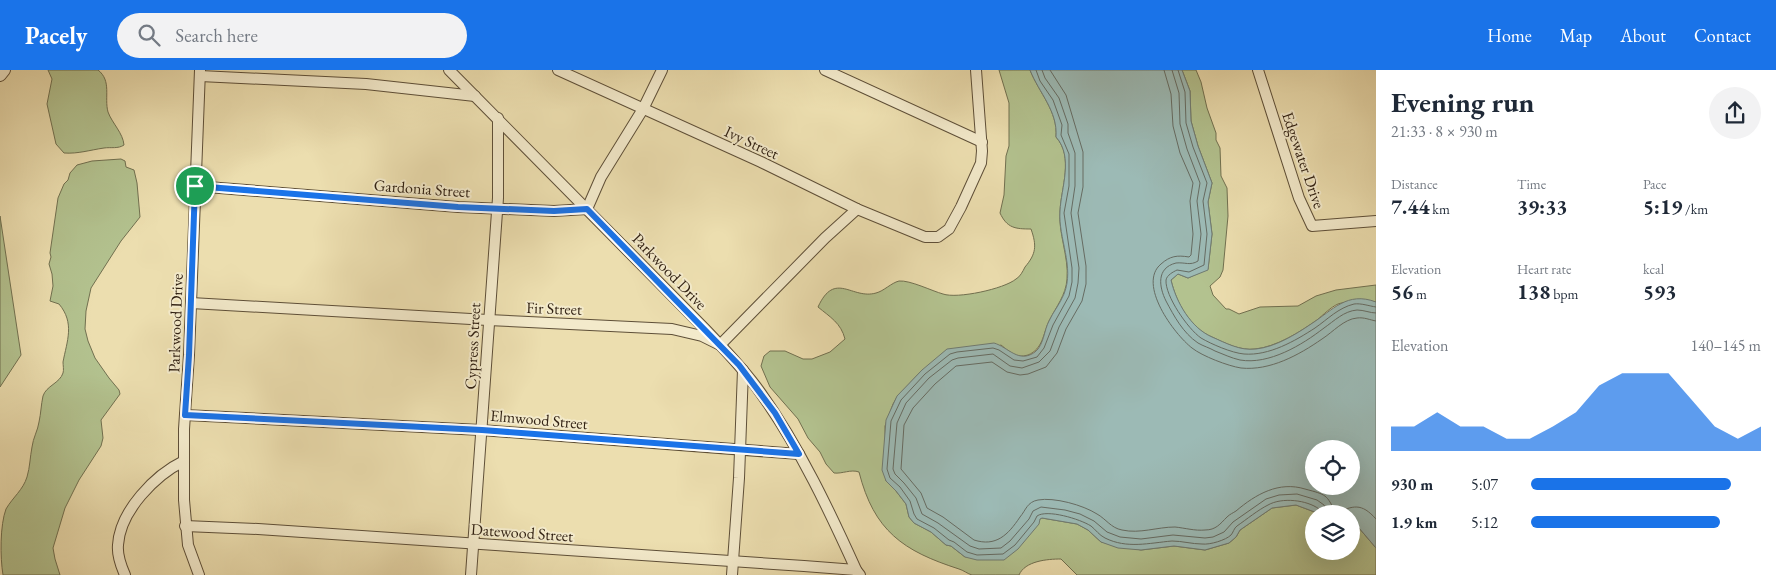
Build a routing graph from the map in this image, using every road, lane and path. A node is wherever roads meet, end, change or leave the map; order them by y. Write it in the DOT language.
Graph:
graph roads {
  1 [pos="4,70"];
  2 [pos="449,70"];
  3 [pos="558,70"];
  4 [pos="662,70"];
  5 [pos="826,70"];
  6 [pos="976,70"];
  7 [pos="1258,70"];
  8 [pos="200,73"];
  9 [pos="0,75"];
  10 [pos="475,96"];
  11 [pos="643,109"];
  12 [pos="498,118"];
  13 [pos="982,142"];
  14 [pos="195,186"];
  15 [pos="497,208"];
  16 [pos="587,209"];
  17 [pos="857,209"];
  18 [pos="1376,221"];
  19 [pos="191,302"];
  20 [pos="488,320"];
  21 [pos="720,345"];
  22 [pos="743,370"];
  23 [pos="185,415"];
  24 [pos="482,430"];
  25 [pos="740,450"];
  26 [pos="799,454"];
  27 [pos="184,462"];
  28 [pos="185,526"];
  29 [pos="473,543"];
  30 [pos="733,561"];
  31 [pos="858,573"];
  32 [pos="125,575"];
  33 [pos="198,575"];
  34 [pos="471,575"];
  35 [pos="732,575"];
  1 -- 9 [label="street"];
  2 -- 10 [label="street, Parkwood Drive"];
  3 -- 11 [label="street, Ivy Street"];
  4 -- 11 [label="street"];
  5 -- 13 [label="street"];
  6 -- 13 [label="street"];
  7 -- 18 [label="street, Edgewater Drive"];
  8 -- 10 [label="street"];
  8 -- 14 [label="street, Parkwood Drive"];
  10 -- 12 [label="street, Parkwood Drive"];
  11 -- 16 [label="street"];
  11 -- 17 [label="street, Ivy Street"];
  12 -- 15 [label="street, Cypress Street"];
  12 -- 16 [label="street, Parkwood Drive"];
  13 -- 17 [label="street, Ivy Street"];
  14 -- 15 [label="street, Gardonia Street"];
  14 -- 19 [label="street, Parkwood Drive"];
  15 -- 16 [label="street, Gardonia Street"];
  15 -- 20 [label="street, Cypress Street"];
  16 -- 21 [label="street, Parkwood Drive"];
  17 -- 21 [label="street"];
  19 -- 20 [label="street, Fir Street"];
  19 -- 23 [label="street, Parkwood Drive"];
  20 -- 21 [label="street, Fir Street"];
  20 -- 24 [label="street, Cypress Street"];
  21 -- 22 [label="street, Parkwood Drive"];
  22 -- 25 [label="street"];
  22 -- 26 [label="street, Parkwood Drive"];
  23 -- 24 [label="street, Elmwood Street"];
  23 -- 27 [label="street, Parkwood Drive"];
  24 -- 25 [label="street, Elmwood Street"];
  24 -- 29 [label="street, Cypress Street"];
  25 -- 26 [label="street, Elmwood Street"];
  25 -- 30 [label="street"];
  26 -- 31 [label="street, Parkwood Drive"];
  27 -- 28 [label="street, Parkwood Drive"];
  27 -- 32 [label="street"];
  28 -- 29 [label="street, Datewood Street"];
  28 -- 33 [label="street, Parkwood Drive"];
  29 -- 30 [label="street, Datewood Street"];
  29 -- 34 [label="street, Cypress Street"];
  30 -- 31 [label="street, Datewood Street"];
  30 -- 35 [label="street"];
}
